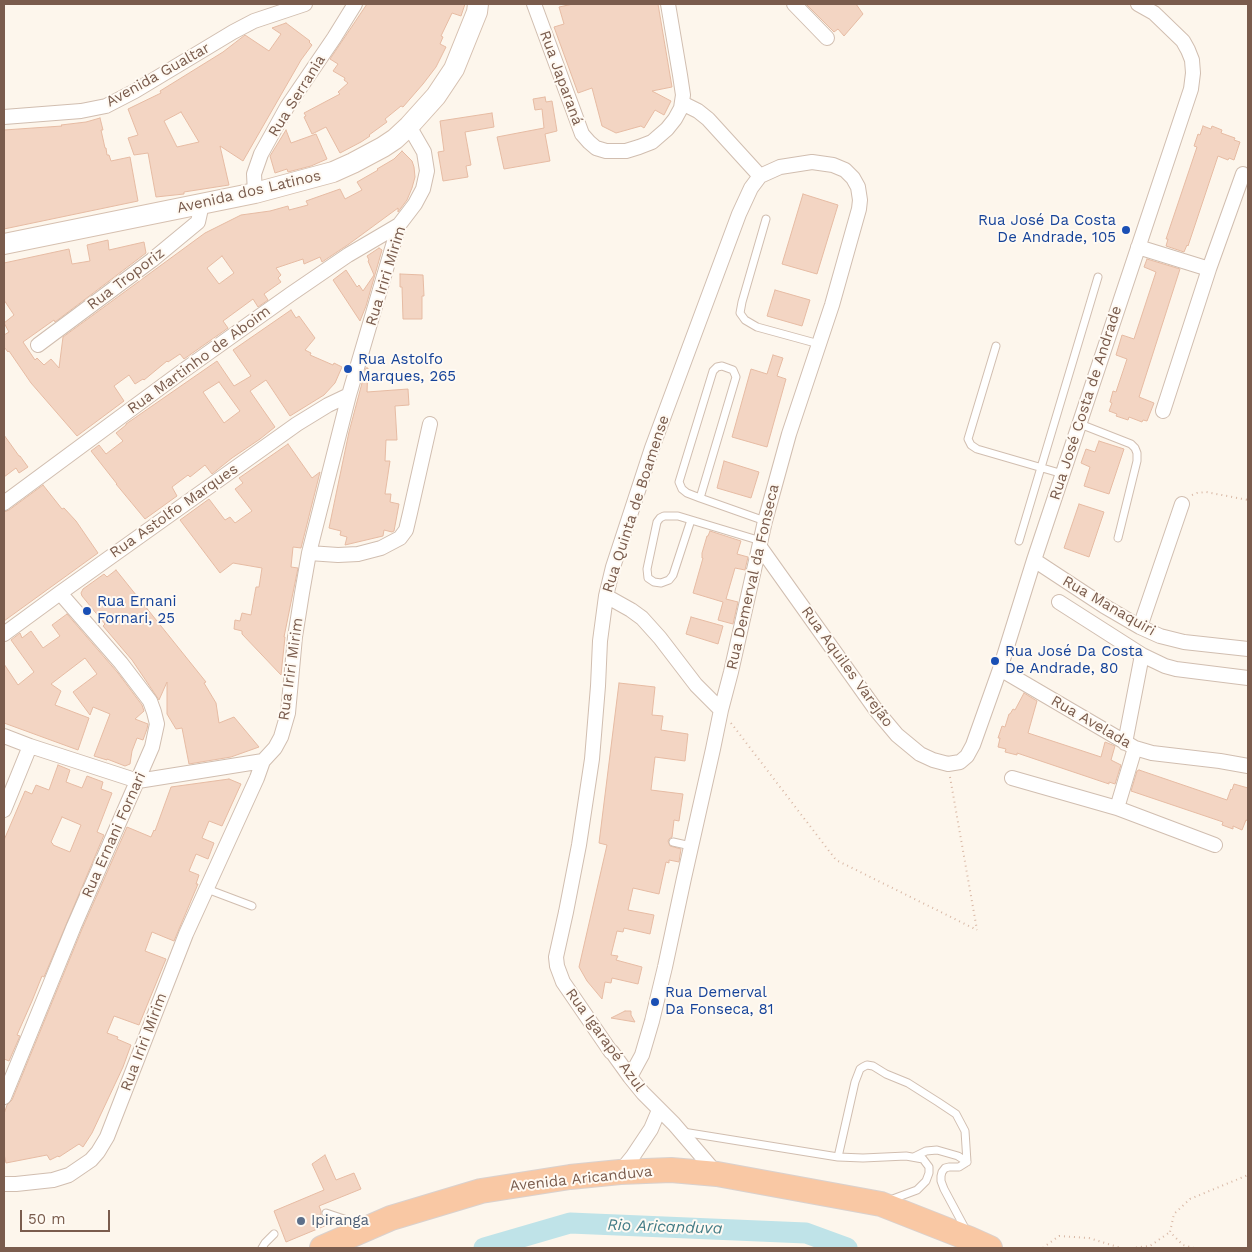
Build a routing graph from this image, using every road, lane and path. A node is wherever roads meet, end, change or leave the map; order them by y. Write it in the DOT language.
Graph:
graph roads {
  1 [pos="305,4"];
  2 [pos="355,4"];
  3 [pos="537,4"];
  4 [pos="668,4"];
  5 [pos="794,4"];
  6 [pos="1138,4"];
  7 [pos="480,6"];
  8 [pos="827,38"];
  9 [pos="682,103"];
  10 [pos="4,118"];
  11 [pos="409,126"];
  12 [pos="1243,174"];
  13 [pos="760,176"];
  14 [pos="255,193"];
  15 [pos="202,204"];
  16 [pos="766,219"];
  17 [pos="399,225"];
  18 [pos="4,244"];
  19 [pos="1138,247"];
  20 [pos="1210,269"];
  21 [pos="1098,277"];
  22 [pos="819,344"];
  23 [pos="38,345"];
  24 [pos="996,346"];
  25 [pos="349,395"];
  26 [pos="1163,412"];
  27 [pos="430,424"];
  28 [pos="1080,424"];
  29 [pos="1041,467"];
  30 [pos="1063,474"];
  31 [pos="700,498"];
  32 [pos="1248,500"];
  33 [pos="4,503"];
  34 [pos="1182,504"];
  35 [pos="691,520"];
  36 [pos="765,521"];
  37 [pos="1118,538"];
  38 [pos="1019,541"];
  39 [pos="761,544"];
  40 [pos="310,553"];
  41 [pos="1034,560"];
  42 [pos="60,593"];
  43 [pos="606,596"];
  44 [pos="1059,602"];
  45 [pos="1140,627"];
  46 [pos="4,634"];
  47 [pos="1248,649"];
  48 [pos="1142,655"];
  49 [pos="1000,669"];
  50 [pos="1248,678"];
  51 [pos="721,710"];
  52 [pos="4,736"];
  53 [pos="1130,745"];
  54 [pos="30,746"];
  55 [pos="263,761"];
  56 [pos="948,764"];
  57 [pos="1248,766"];
  58 [pos="1012,778"];
  59 [pos="138,781"];
  60 [pos="1117,808"];
  61 [pos="4,810"];
  62 [pos="673,842"];
  63 [pos="1215,845"];
  64 [pos="691,846"];
  65 [pos="207,889"];
  66 [pos="252,906"];
  67 [pos="557,966"];
  68 [pos="630,1077"];
  69 [pos="4,1097"];
  70 [pos="659,1110"];
  71 [pos="680,1132"];
  72 [pos="838,1157"];
  73 [pos="914,1157"];
  74 [pos="967,1162"];
  75 [pos="620,1172"];
  76 [pos="718,1174"];
  77 [pos="1248,1175"];
  78 [pos="4,1184"];
  79 [pos="880,1204"];
  80 [pos="326,1214"];
  81 [pos="369,1227"];
  82 [pos="1170,1232"];
  83 [pos="274,1234"];
  84 [pos="980,1243"];
  85 [pos="262,1248"];
  86 [pos="322,1248"];
  87 [pos="1043,1248"];
  88 [pos="1121,1248"];
  89 [pos="1130,1248"];
  90 [pos="1194,1248"];
  1 -- 10 [label="street, Avenida Gualtar"];
  2 -- 14 [label="street, Rua Serrania"];
  3 -- 9 [label="street, Rua Japaraná"];
  4 -- 9 [label="street"];
  5 -- 8 [label="street"];
  6 -- 19 [label="street, Rua José Costa de Andrade"];
  7 -- 11 [label="main road, Avenida dos Latinos"];
  9 -- 13 [label="street"];
  11 -- 14 [label="main road, Avenida dos Latinos"];
  11 -- 17 [label="street, Rua Iriri Mirim"];
  12 -- 20 [label="street"];
  13 -- 22 [label="street, Rua Demerval da Fonseca"];
  13 -- 43 [label="street, Rua Quinta de Boamense"];
  14 -- 15 [label="main road, Avenida dos Latinos"];
  15 -- 18 [label="main road, Avenida dos Latinos"];
  15 -- 23 [label="street, Rua Troporiz"];
  16 -- 22 [label="lane"];
  17 -- 25 [label="street, Rua Iriri Mirim"];
  17 -- 33 [label="street, Rua Martinho de Aboim"];
  19 -- 20 [label="street"];
  19 -- 28 [label="street, Rua José Costa de Andrade"];
  20 -- 26 [label="street"];
  21 -- 29 [label="lane"];
  22 -- 36 [label="street, Rua Demerval da Fonseca"];
  24 -- 29 [label="lane"];
  25 -- 40 [label="street, Rua Iriri Mirim"];
  25 -- 42 [label="street, Rua Astolfo Marques"];
  27 -- 40 [label="street"];
  28 -- 30 [label="street, Rua José Costa de Andrade"];
  28 -- 37 [label="lane"];
  29 -- 30 [label="lane"];
  29 -- 38 [label="lane"];
  30 -- 41 [label="street, Rua José Costa de Andrade"];
  31 -- 31 [label="lane"];
  31 -- 36 [label="lane"];
  32 -- 34 [label="path"];
  34 -- 45 [label="street"];
  35 -- 35 [label="lane"];
  35 -- 39 [label="lane"];
  36 -- 39 [label="street, Rua Demerval da Fonseca"];
  39 -- 51 [label="street, Rua Demerval da Fonseca"];
  39 -- 56 [label="street, Rua Aquiles Varejão"];
  40 -- 55 [label="street, Rua Iriri Mirim"];
  41 -- 45 [label="street, Rua Manaquiri"];
  41 -- 49 [label="street, Rua José Costa de Andrade"];
  42 -- 46 [label="street, Rua Astolfo Marques"];
  42 -- 59 [label="street, Rua Ernani Fornari"];
  43 -- 51 [label="street"];
  43 -- 67 [label="street, Rua Quinta de Boamense"];
  44 -- 48 [label="street"];
  45 -- 47 [label="street, Rua Manaquiri"];
  48 -- 50 [label="street"];
  48 -- 53 [label="street"];
  49 -- 53 [label="street, Rua Avelada"];
  49 -- 56 [label="street, Rua José Costa de Andrade"];
  51 -- 56 [label="path"];
  51 -- 64 [label="street, Rua Demerval da Fonseca"];
  52 -- 54 [label="street"];
  53 -- 57 [label="street, Rua Avelada"];
  53 -- 60 [label="street"];
  54 -- 59 [label="street"];
  54 -- 61 [label="street"];
  55 -- 59 [label="street"];
  55 -- 65 [label="street, Rua Iriri Mirim"];
  58 -- 60 [label="street"];
  59 -- 69 [label="street, Rua Ernani Fornari"];
  60 -- 63 [label="street"];
  62 -- 64 [label="lane"];
  64 -- 68 [label="street, Rua Demerval da Fonseca"];
  65 -- 66 [label="lane"];
  65 -- 78 [label="street, Rua Iriri Mirim"];
  67 -- 68 [label="street, Rua Igarapé Azul"];
  68 -- 70 [label="street, Rua Igarapé Azul"];
  70 -- 71 [label="street, Rua Igarapé Azul"];
  70 -- 75 [label="street"];
  71 -- 72 [label="lane"];
  71 -- 76 [label="street, Rua Igarapé Azul"];
  72 -- 73 [label="lane"];
  72 -- 74 [label="lane"];
  73 -- 74 [label="lane"];
  73 -- 79 [label="lane"];
  74 -- 84 [label="lane"];
  75 -- 76 [label="highway, Avenida Aricanduva"];
  75 -- 81 [label="highway, Avenida Aricanduva"];
  76 -- 79 [label="highway, Avenida Aricanduva"];
  77 -- 82 [label="path"];
  79 -- 84 [label="highway, Avenida Aricanduva"];
  80 -- 81 [label="lane"];
  81 -- 86 [label="highway, Avenida Aricanduva"];
  82 -- 89 [label="path"];
  82 -- 90 [label="path"];
  83 -- 85 [label="lane"];
  87 -- 88 [label="path"];
}
